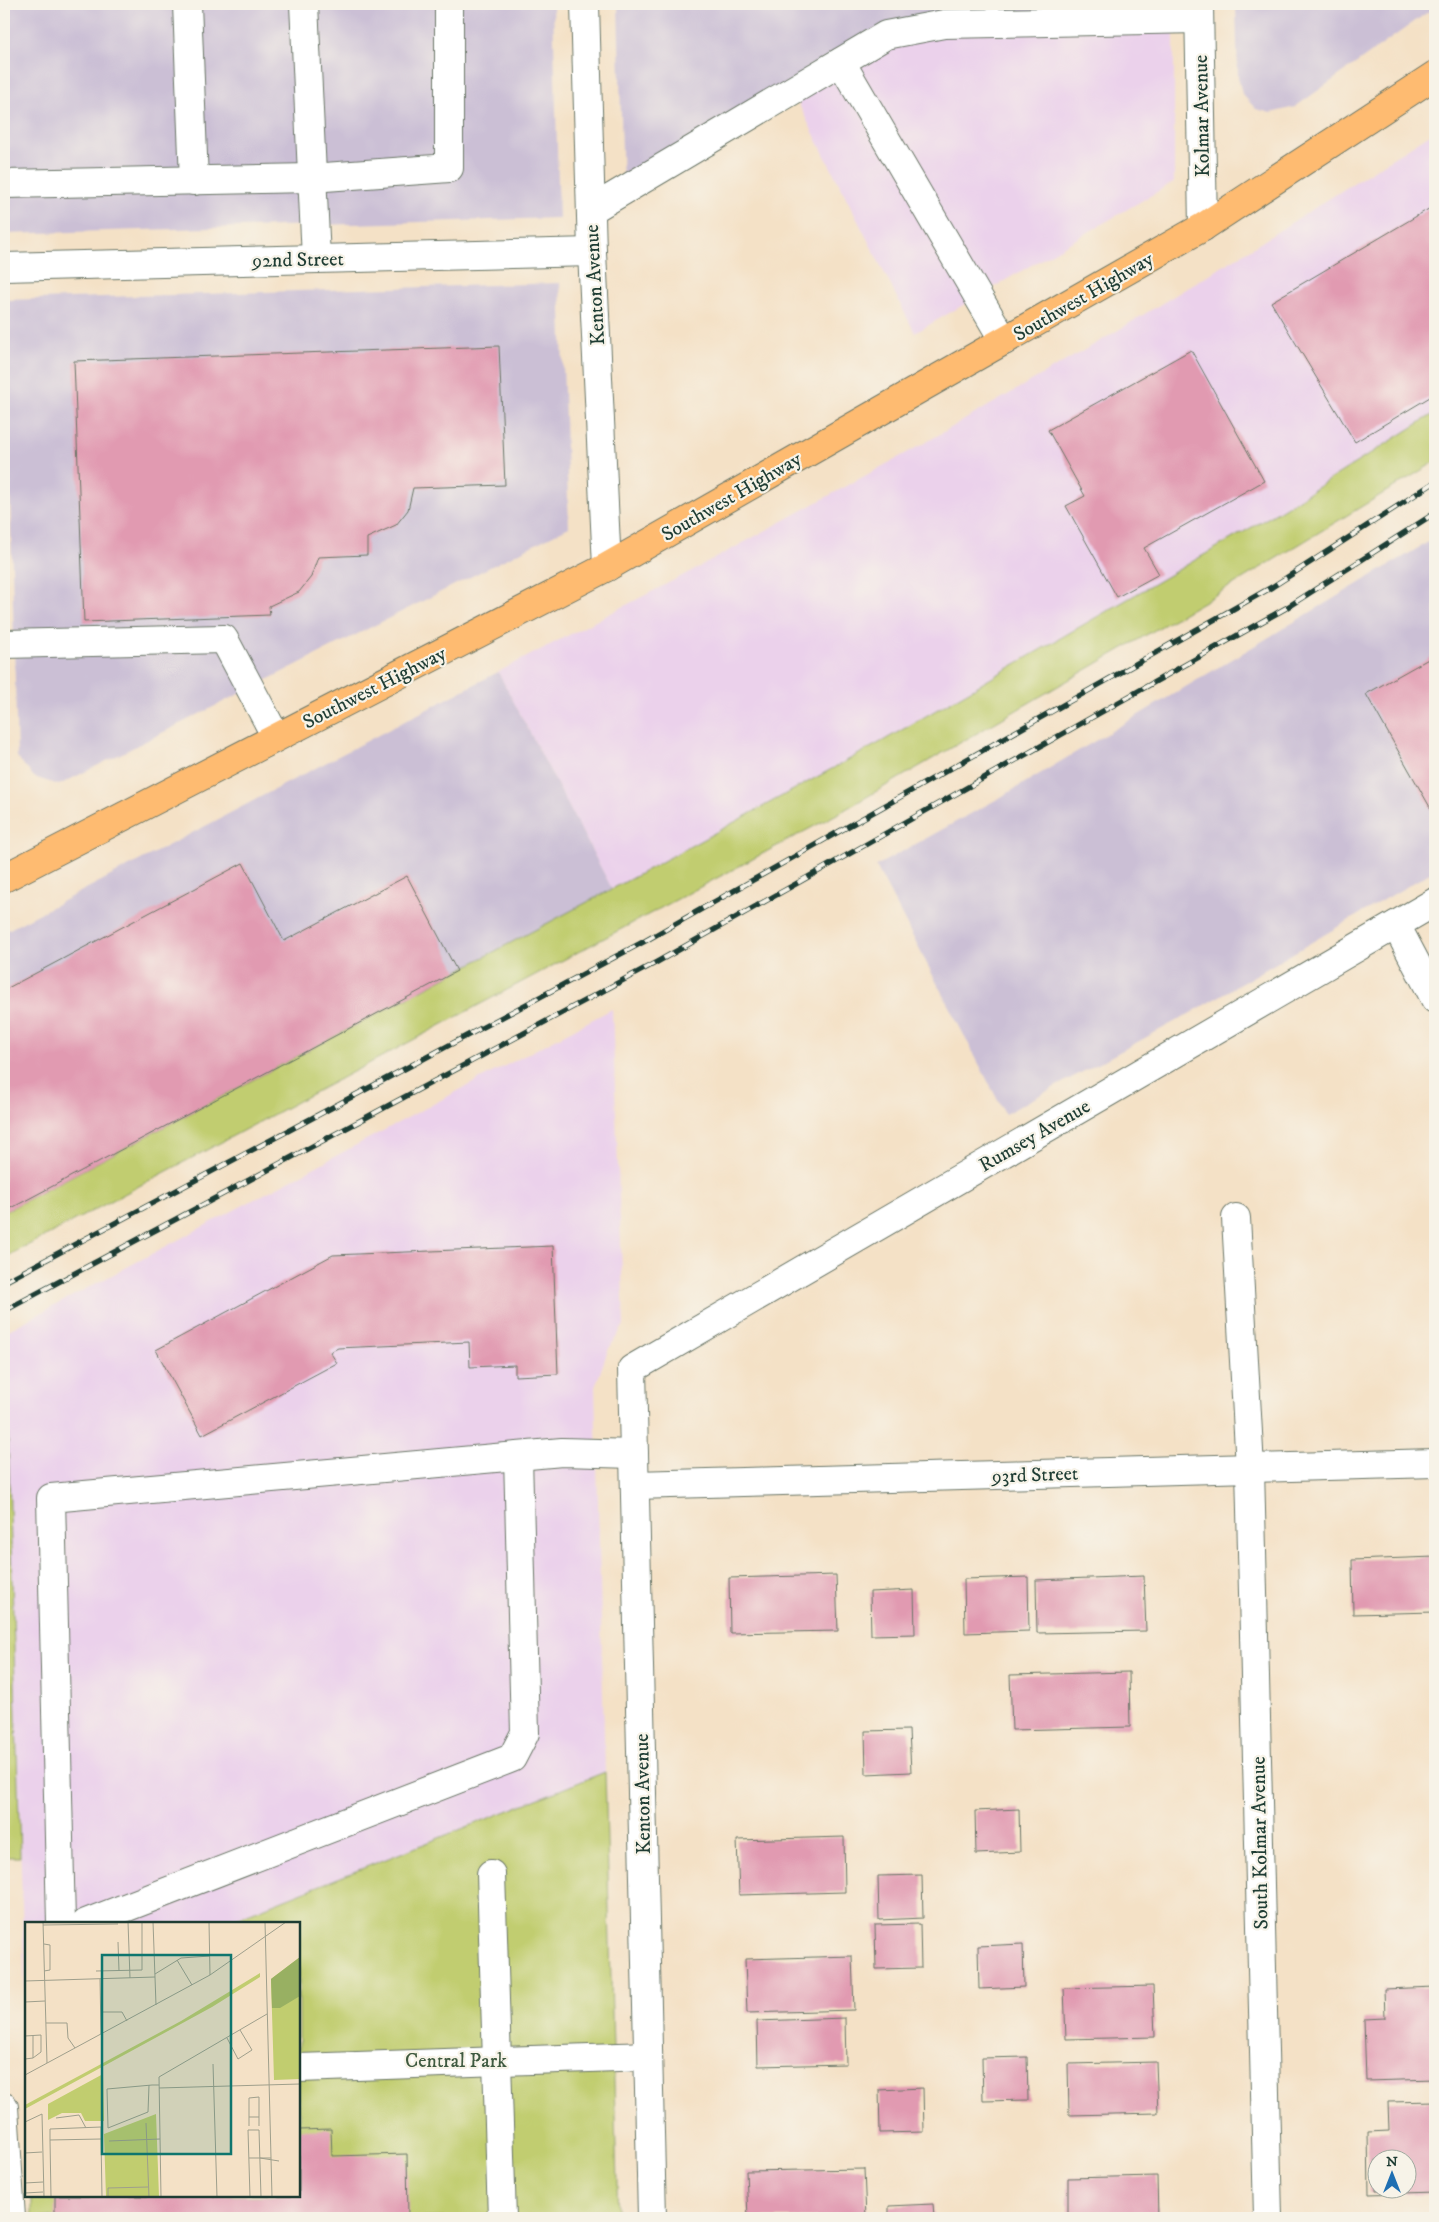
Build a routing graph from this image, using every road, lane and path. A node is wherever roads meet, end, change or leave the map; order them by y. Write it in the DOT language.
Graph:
graph roads {
  1 [pos="187,4"];
  2 [pos="304,4"];
  3 [pos="449,4"];
  4 [pos="585,4"];
  5 [pos="1199,11"];
  6 [pos="841,62"];
  7 [pos="1435,75"];
  8 [pos="312,178"];
  9 [pos="194,181"];
  10 [pos="4,184"];
  11 [pos="591,210"];
  12 [pos="1203,227"];
  13 [pos="592,252"];
  14 [pos="316,259"];
  15 [pos="4,267"];
  16 [pos="1004,341"];
  17 [pos="607,567"];
  18 [pos="4,644"];
  19 [pos="276,737"];
  20 [pos="4,878"];
  21 [pos="1435,902"];
  22 [pos="1396,925"];
  23 [pos="1435,999"];
  24 [pos="1236,1218"];
  25 [pos="632,1369"];
  26 [pos="634,1454"];
  27 [pos="518,1456"];
  28 [pos="1435,1463"];
  29 [pos="1250,1468"];
  30 [pos="635,1485"];
  31 [pos="491,1874"];
  32 [pos="61,1922"];
  33 [pos="89,1922"];
  34 [pos="648,2056"];
  35 [pos="498,2061"];
  36 [pos="300,2068"];
  37 [pos="4,2107"];
  38 [pos="10,2218"];
  39 [pos="502,2218"];
  40 [pos="652,2218"];
  41 [pos="1268,2218"];
  1 -- 9 [label="street"];
  2 -- 8 [label="street"];
  3 -- 8 [label="street"];
  4 -- 11 [label="street, Kenton Avenue"];
  5 -- 6 [label="street"];
  5 -- 12 [label="street, Kolmar Avenue"];
  6 -- 11 [label="street"];
  6 -- 16 [label="street"];
  7 -- 12 [label="main road, Southwest Highway"];
  8 -- 9 [label="street"];
  8 -- 14 [label="street"];
  9 -- 10 [label="street"];
  11 -- 13 [label="street, Kenton Avenue"];
  12 -- 16 [label="main road, Southwest Highway"];
  13 -- 14 [label="street, 92nd Street"];
  13 -- 17 [label="street, Kenton Avenue"];
  14 -- 15 [label="street, 92nd Street"];
  16 -- 17 [label="main road, Southwest Highway"];
  17 -- 19 [label="main road, Southwest Highway"];
  18 -- 19 [label="street"];
  19 -- 20 [label="main road, Southwest Highway"];
  21 -- 22 [label="street, Rumsey Avenue"];
  22 -- 23 [label="street"];
  22 -- 25 [label="street, Rumsey Avenue"];
  24 -- 29 [label="street, South Kolmar Avenue"];
  25 -- 26 [label="street, Kenton Avenue"];
  26 -- 27 [label="street"];
  26 -- 30 [label="street, Kenton Avenue"];
  27 -- 32 [label="street"];
  27 -- 33 [label="street"];
  28 -- 29 [label="street, 93rd Street"];
  29 -- 30 [label="street, 93rd Street"];
  29 -- 41 [label="street, South Kolmar Avenue"];
  30 -- 34 [label="street, Kenton Avenue"];
  31 -- 35 [label="street"];
  34 -- 35 [label="street"];
  34 -- 40 [label="street, Kenton Avenue"];
  35 -- 36 [label="street"];
  35 -- 39 [label="street"];
  37 -- 38 [label="street"];
}
